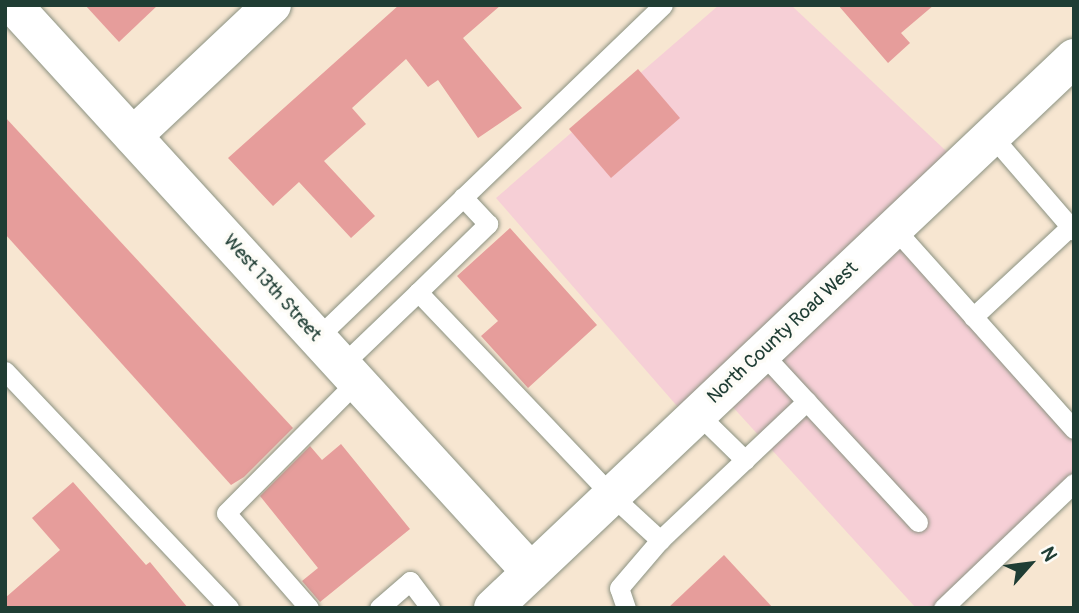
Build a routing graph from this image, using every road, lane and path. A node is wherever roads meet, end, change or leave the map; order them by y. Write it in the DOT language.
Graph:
graph roads {
  1 [pos="13,5"];
  2 [pos="272,5"];
  3 [pos="663,5"];
  4 [pos="1074,58"];
  5 [pos="132,136"];
  6 [pos="992,136"];
  7 [pos="463,197"];
  8 [pos="894,228"];
  9 [pos="1072,229"];
  10 [pos="418,292"];
  11 [pos="973,317"];
  12 [pos="762,353"];
  13 [pos="339,361"];
  14 [pos="5,370"];
  15 [pos="807,401"];
  16 [pos="698,414"];
  17 [pos="1074,429"];
  18 [pos="745,460"];
  19 [pos="1074,483"];
  20 [pos="611,495"];
  21 [pos="918,522"];
  22 [pos="660,540"];
  23 [pos="531,572"];
  24 [pos="497,607"];
  25 [pos="229,608"];
  26 [pos="309,608"];
  27 [pos="379,608"];
  28 [pos="430,608"];
  29 [pos="626,608"];
  30 [pos="943,608"];
  1 -- 5 [label="street, West 13th Street"];
  2 -- 5 [label="street"];
  3 -- 7 [label="lane"];
  4 -- 6 [label="street, North County Road West"];
  5 -- 13 [label="street, West 13th Street"];
  6 -- 8 [label="street, North County Road West"];
  6 -- 9 [label="lane"];
  7 -- 10 [label="lane"];
  7 -- 13 [label="lane"];
  8 -- 11 [label="lane"];
  8 -- 12 [label="street, North County Road West"];
  9 -- 11 [label="lane"];
  10 -- 13 [label="lane"];
  10 -- 20 [label="lane"];
  11 -- 17 [label="lane"];
  12 -- 15 [label="lane"];
  12 -- 16 [label="street, North County Road West"];
  13 -- 23 [label="street, West 13th Street"];
  13 -- 26 [label="lane"];
  14 -- 25 [label="lane"];
  15 -- 18 [label="lane"];
  15 -- 21 [label="lane"];
  16 -- 18 [label="lane"];
  16 -- 20 [label="street, North County Road West"];
  18 -- 22 [label="lane"];
  19 -- 30 [label="lane"];
  20 -- 22 [label="lane"];
  20 -- 23 [label="street, North County Road West"];
  22 -- 29 [label="lane"];
  23 -- 24 [label="street, North County Road West"];
  27 -- 28 [label="lane"];
}
